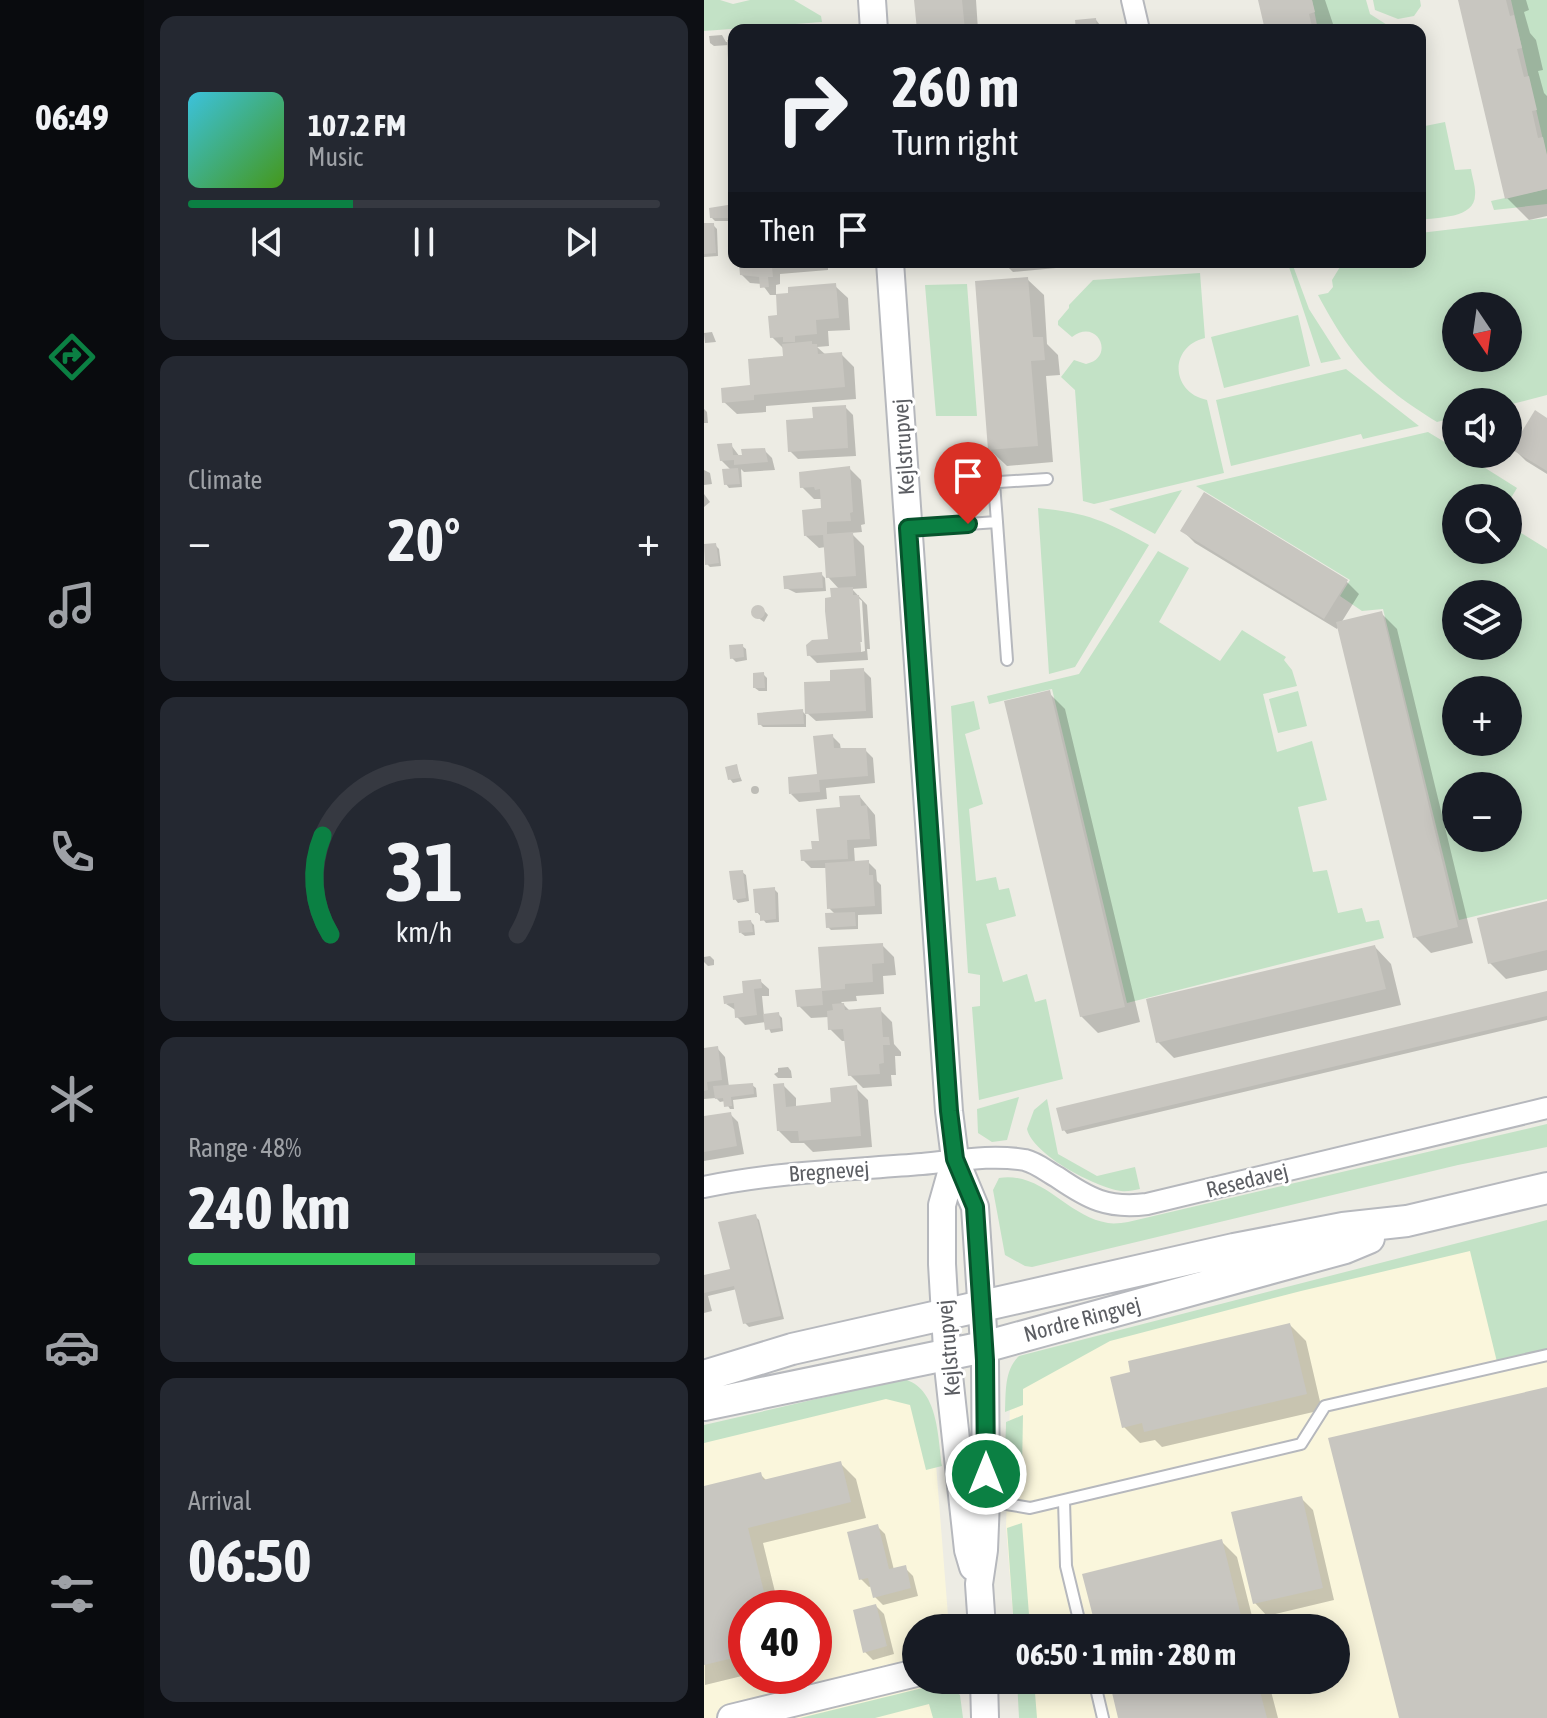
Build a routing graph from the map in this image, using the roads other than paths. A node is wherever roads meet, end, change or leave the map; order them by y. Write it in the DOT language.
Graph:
graph roads {
  1 [pos="872,0"];
  2 [pos="1132,0"];
  3 [pos="874,24"];
  4 [pos="1138,24"];
  5 [pos="890,268"];
  6 [pos="1047,479"];
  7 [pos="994,483"];
  8 [pos="969,484"];
  9 [pos="997,522"];
  10 [pos="908,528"];
  11 [pos="1007,660"];
  12 [pos="1547,1108"];
  13 [pos="955,1159"];
  14 [pos="704,1187"];
  15 [pos="1547,1188"];
  16 [pos="1407,1221"];
  17 [pos="981,1307"];
  18 [pos="944,1316"];
  19 [pos="984,1347"];
  20 [pos="948,1355"];
  21 [pos="1547,1355"];
  22 [pos="704,1376"];
  23 [pos="704,1405"];
  24 [pos="986,1500"];
  25 [pos="1064,1501"];
  26 [pos="979,1584"];
  27 [pos="981,1614"];
  28 [pos="1078,1614"];
  29 [pos="902,1676"];
  30 [pos="984,1694"];
  31 [pos="1097,1694"];
  32 [pos="731,1718"];
  33 [pos="985,1718"];
  34 [pos="1103,1718"];
  1 -- 3 [label="street"];
  2 -- 4 [label="street"];
  5 -- 10 [label="street, Kejlstrupvej"];
  6 -- 7 [label="lane"];
  7 -- 8 [label="lane"];
  7 -- 9 [label="lane"];
  9 -- 10 [label="lane"];
  9 -- 11 [label="lane"];
  10 -- 13 [label="street, Kejlstrupvej"];
  12 -- 13 [label="street, Resedavej"];
  13 -- 14 [label="street, Bregnevej"];
  13 -- 17 [label="street, Kejlstrupvej"];
  13 -- 18 [label="street, Kejlstrupvej"];
  15 -- 16 [label="main road, Nordre Ringvej"];
  16 -- 17 [label="main road, Nordre Ringvej"];
  16 -- 19 [label="main road, Nordre Ringvej"];
  17 -- 18 [label="main road, Nordre Ringvej"];
  17 -- 19 [label="street, Kejlstrupvej"];
  18 -- 20 [label="street, Kejlstrupvej"];
  18 -- 22 [label="main road, Nordre Ringvej"];
  19 -- 20 [label="main road, Nordre Ringvej"];
  19 -- 24 [label="street, Kejlstrupvej"];
  20 -- 23 [label="main road, Nordre Ringvej"];
  20 -- 26 [label="street, Kejlstrupvej"];
  21 -- 25 [label="lane"];
  24 -- 25 [label="lane"];
  24 -- 26 [label="street, Kejlstrupvej"];
  25 -- 28 [label="lane"];
  26 -- 27 [label="street, Kejlstrupvej"];
  29 -- 32 [label="street"];
  30 -- 33 [label="street"];
  31 -- 34 [label="lane"];
}
